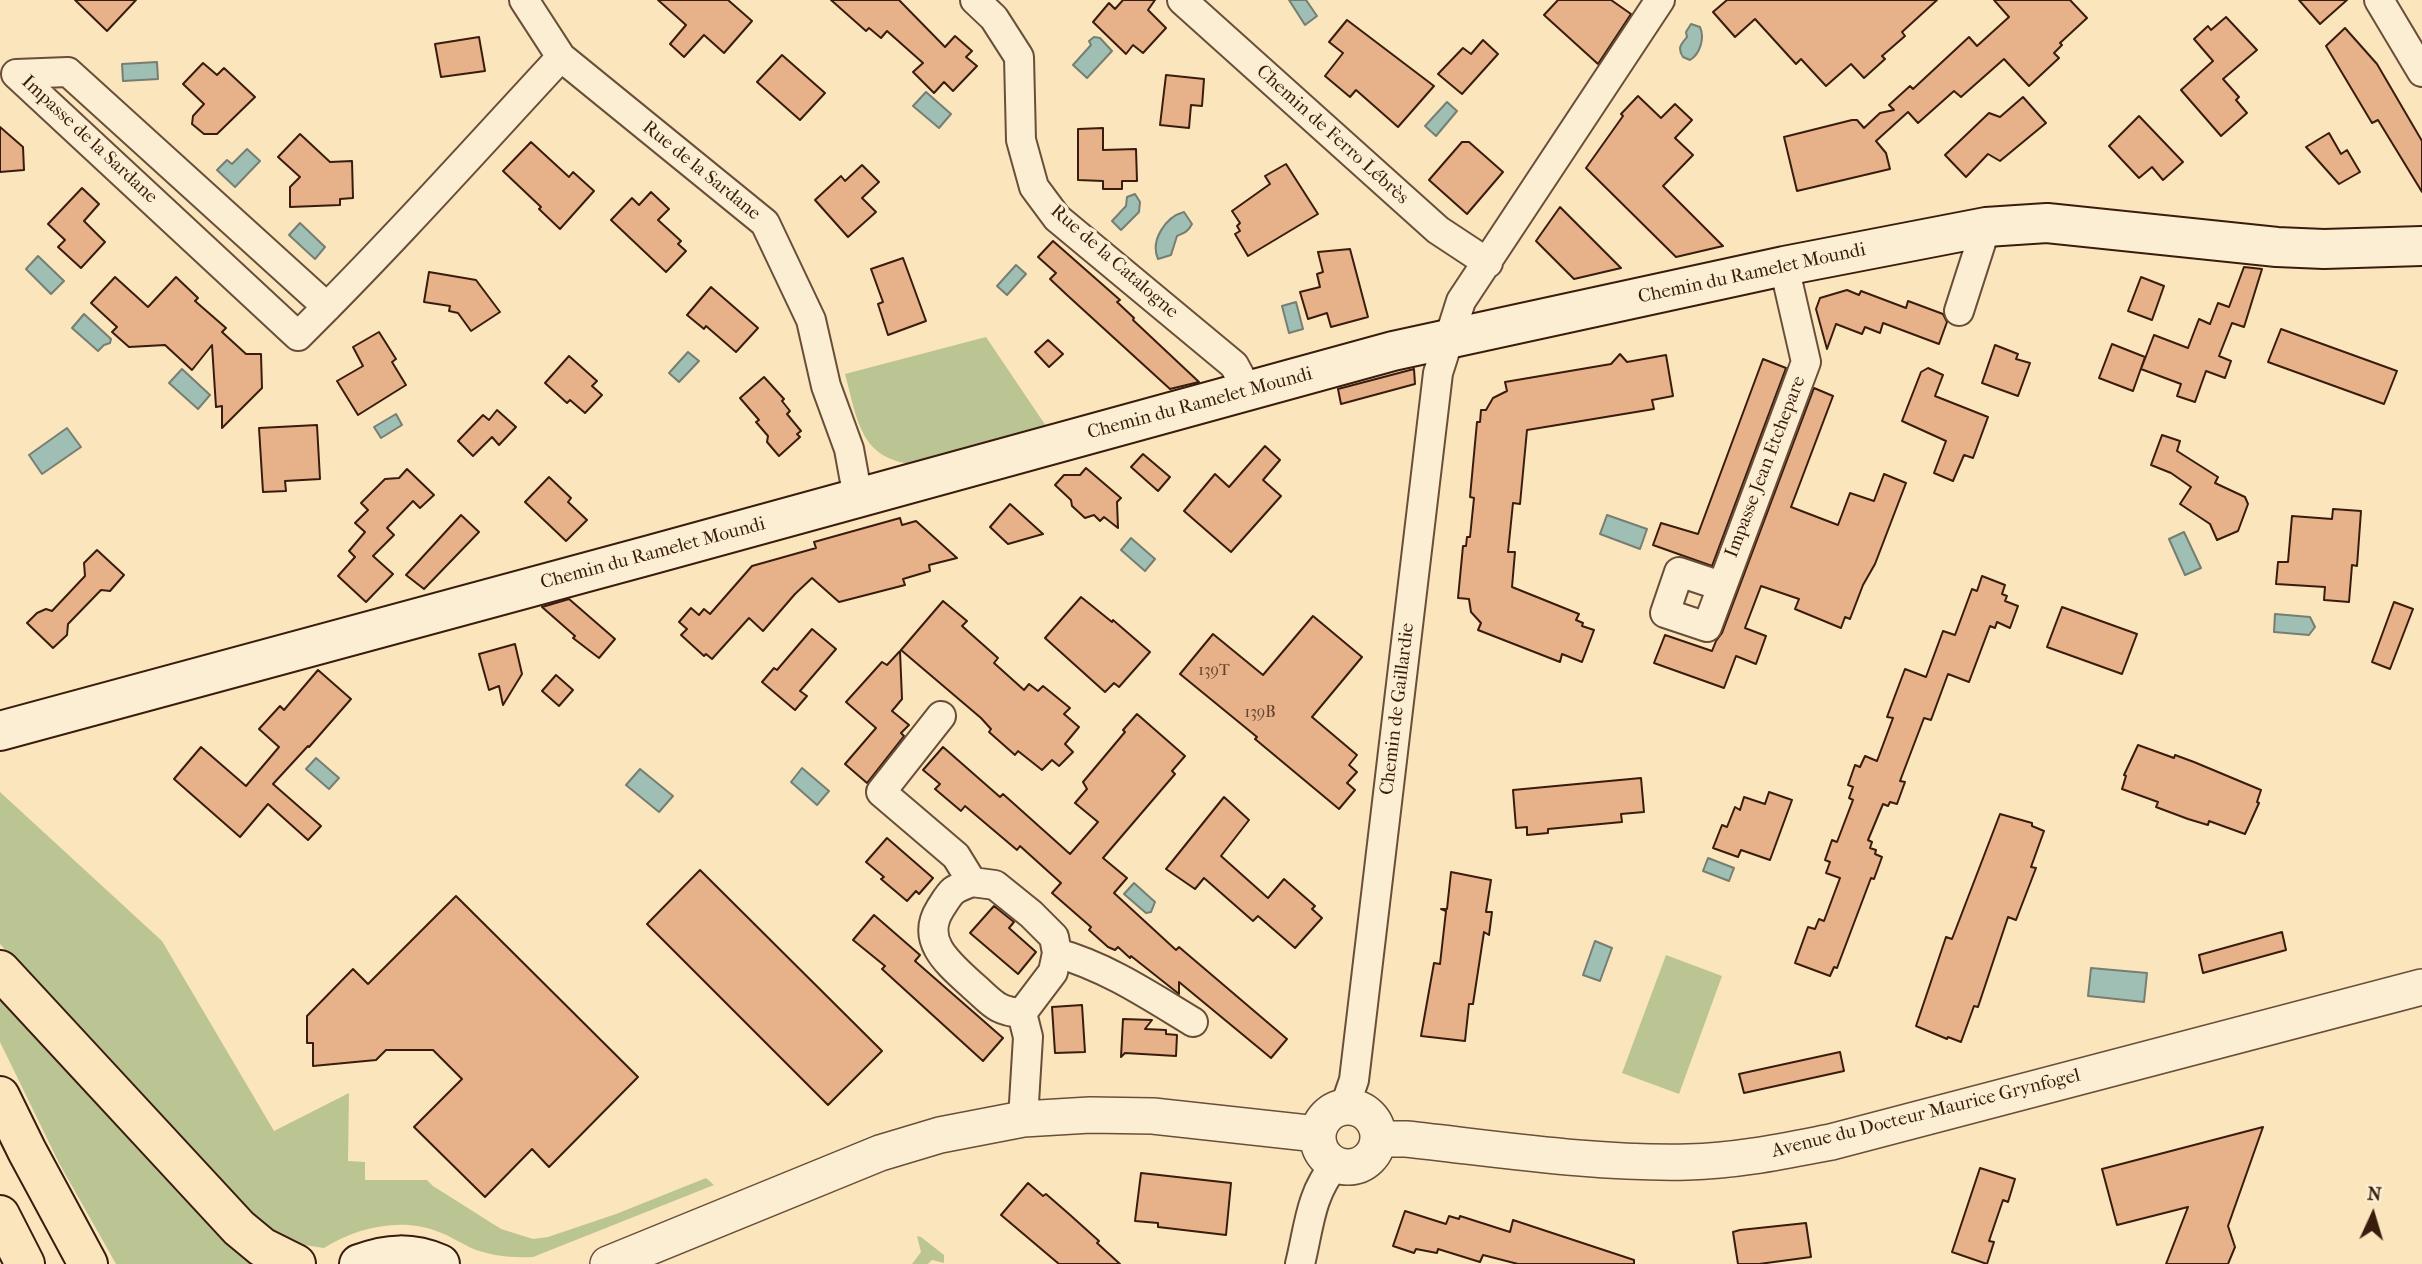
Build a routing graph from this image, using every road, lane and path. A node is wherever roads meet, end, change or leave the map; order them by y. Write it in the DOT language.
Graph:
graph roads {
  1 [pos="524,0"];
  2 [pos="975,0"];
  3 [pos="1182,0"];
  4 [pos="1660,0"];
  5 [pos="2379,0"];
  6 [pos="561,57"];
  7 [pos="2422,72"];
  8 [pos="1986,227"];
  9 [pos="2422,246"];
  10 [pos="1488,263"];
  11 [pos="1784,266"];
  12 [pos="327,307"];
  13 [pos="1959,311"];
  14 [pos="1447,339"];
  15 [pos="1248,391"];
  16 [pos="858,498"];
  17 [pos="1721,586"];
  18 [pos="941,716"];
  19 [pos="0,731"];
  20 [pos="972,882"];
  21 [pos="1057,953"];
  22 [pos="0,970"];
  23 [pos="2422,987"];
  24 [pos="1022,1013"];
  25 [pos="1193,1022"];
  26 [pos="0,1096"];
  27 [pos="1354,1098"];
  28 [pos="1023,1119"];
  29 [pos="1317,1134"];
  30 [pos="1379,1139"];
  31 [pos="1335,1165"];
  32 [pos="0,1215"];
  33 [pos="25,1264"];
  34 [pos="88,1264"];
  35 [pos="296,1264"];
  36 [pos="359,1264"];
  37 [pos="440,1264"];
  38 [pos="608,1264"];
  39 [pos="1300,1264"];
  1 -- 6 [label="street, Rue de la Sardane"];
  2 -- 15 [label="street, Rue de la Catalogne"];
  3 -- 10 [label="street, Chemin de Ferro Lébrès"];
  4 -- 10 [label="street"];
  5 -- 7 [label="street"];
  6 -- 12 [label="street, Impasse de la Sardane"];
  6 -- 16 [label="street, Rue de la Sardane"];
  8 -- 9 [label="main road, Chemin du Ramelet Moundi"];
  8 -- 11 [label="main road, Chemin du Ramelet Moundi"];
  8 -- 13 [label="street"];
  10 -- 14 [label="street"];
  11 -- 14 [label="main road, Chemin du Ramelet Moundi"];
  11 -- 17 [label="street, Impasse Jean Etchepare"];
  12 -- 12 [label="street, Impasse de la Sardane"];
  14 -- 15 [label="main road, Chemin du Ramelet Moundi"];
  14 -- 27 [label="street, Chemin de Gaillardie"];
  15 -- 16 [label="main road, Chemin du Ramelet Moundi"];
  16 -- 19 [label="main road, Chemin du Ramelet Moundi"];
  18 -- 20 [label="street"];
  20 -- 21 [label="street"];
  20 -- 24 [label="street"];
  21 -- 24 [label="street"];
  21 -- 25 [label="street"];
  22 -- 35 [label="highway"];
  23 -- 30 [label="street, Avenue du Docteur Maurice Grynfogel"];
  24 -- 28 [label="street"];
  26 -- 34 [label="highway"];
  27 -- 29 [label="street"];
  27 -- 30 [label="street"];
  28 -- 29 [label="street"];
  28 -- 38 [label="street"];
  29 -- 31 [label="street"];
  30 -- 31 [label="street"];
  31 -- 39 [label="street"];
  32 -- 33 [label="highway"];
  36 -- 37 [label="main road"];
}
